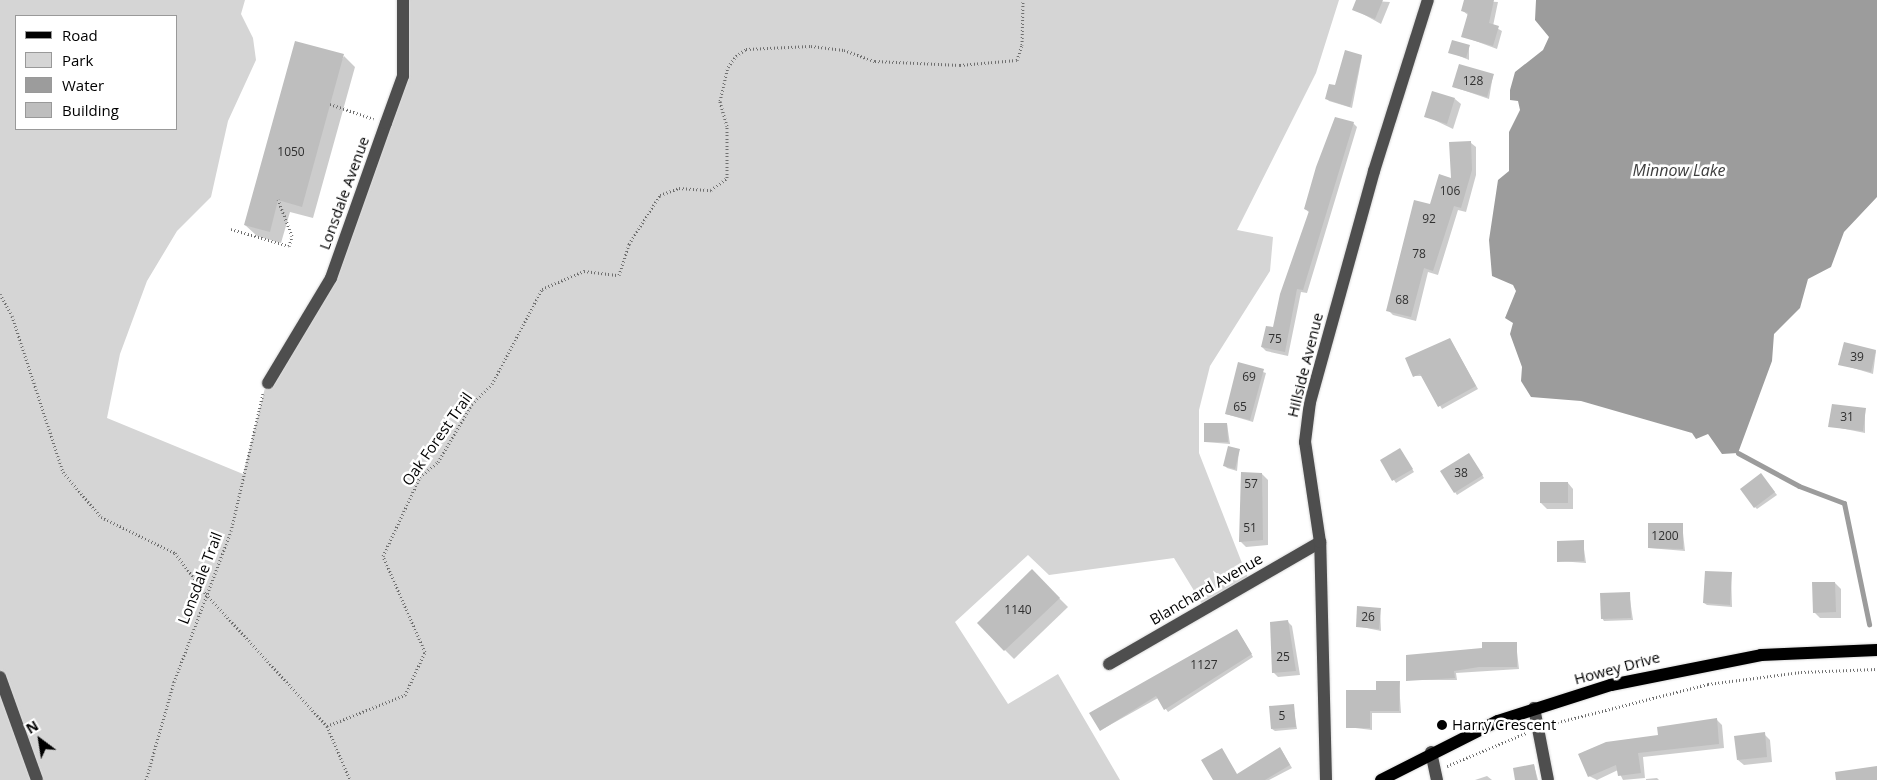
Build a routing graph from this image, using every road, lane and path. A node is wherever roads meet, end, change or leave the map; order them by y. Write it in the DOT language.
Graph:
graph roads {
  1 [pos="403,0"];
  2 [pos="1023,0"];
  3 [pos="1428,0"];
  4 [pos="330,104"];
  5 [pos="360,114"];
  6 [pos="278,200"];
  7 [pos="231,229"];
  8 [pos="0,294"];
  9 [pos="268,382"];
  10 [pos="1320,542"];
  11 [pos="206,594"];
  12 [pos="1877,650"];
  13 [pos="1109,664"];
  14 [pos="1877,670"];
  15 [pos="0,677"];
  16 [pos="1534,708"];
  17 [pos="327,726"];
  18 [pos="1539,728"];
  19 [pos="1431,752"];
  20 [pos="1436,775"];
  21 [pos="37,780"];
  22 [pos="146,780"];
  23 [pos="350,780"];
  24 [pos="1326,780"];
  25 [pos="1381,780"];
  26 [pos="1548,780"];
  1 -- 9 [label="street, Lonsdale Avenue"];
  2 -- 17 [label="path, Oak Forest Trail"];
  3 -- 10 [label="street, Hillside Avenue"];
  4 -- 5 [label="path"];
  6 -- 7 [label="path"];
  8 -- 11 [label="path"];
  9 -- 11 [label="path, Lonsdale Trail"];
  10 -- 13 [label="street, Blanchard Avenue"];
  10 -- 24 [label="street, Hillside Avenue"];
  11 -- 17 [label="path"];
  11 -- 22 [label="path, Lonsdale Trail"];
  12 -- 16 [label="main road, Howey Drive"];
  14 -- 18 [label="path"];
  15 -- 21 [label="street"];
  16 -- 18 [label="street"];
  16 -- 19 [label="main road, Howey Drive"];
  17 -- 23 [label="path"];
  18 -- 20 [label="path"];
  18 -- 26 [label="street"];
  19 -- 20 [label="street"];
  19 -- 25 [label="main road, Howey Drive"];
}
